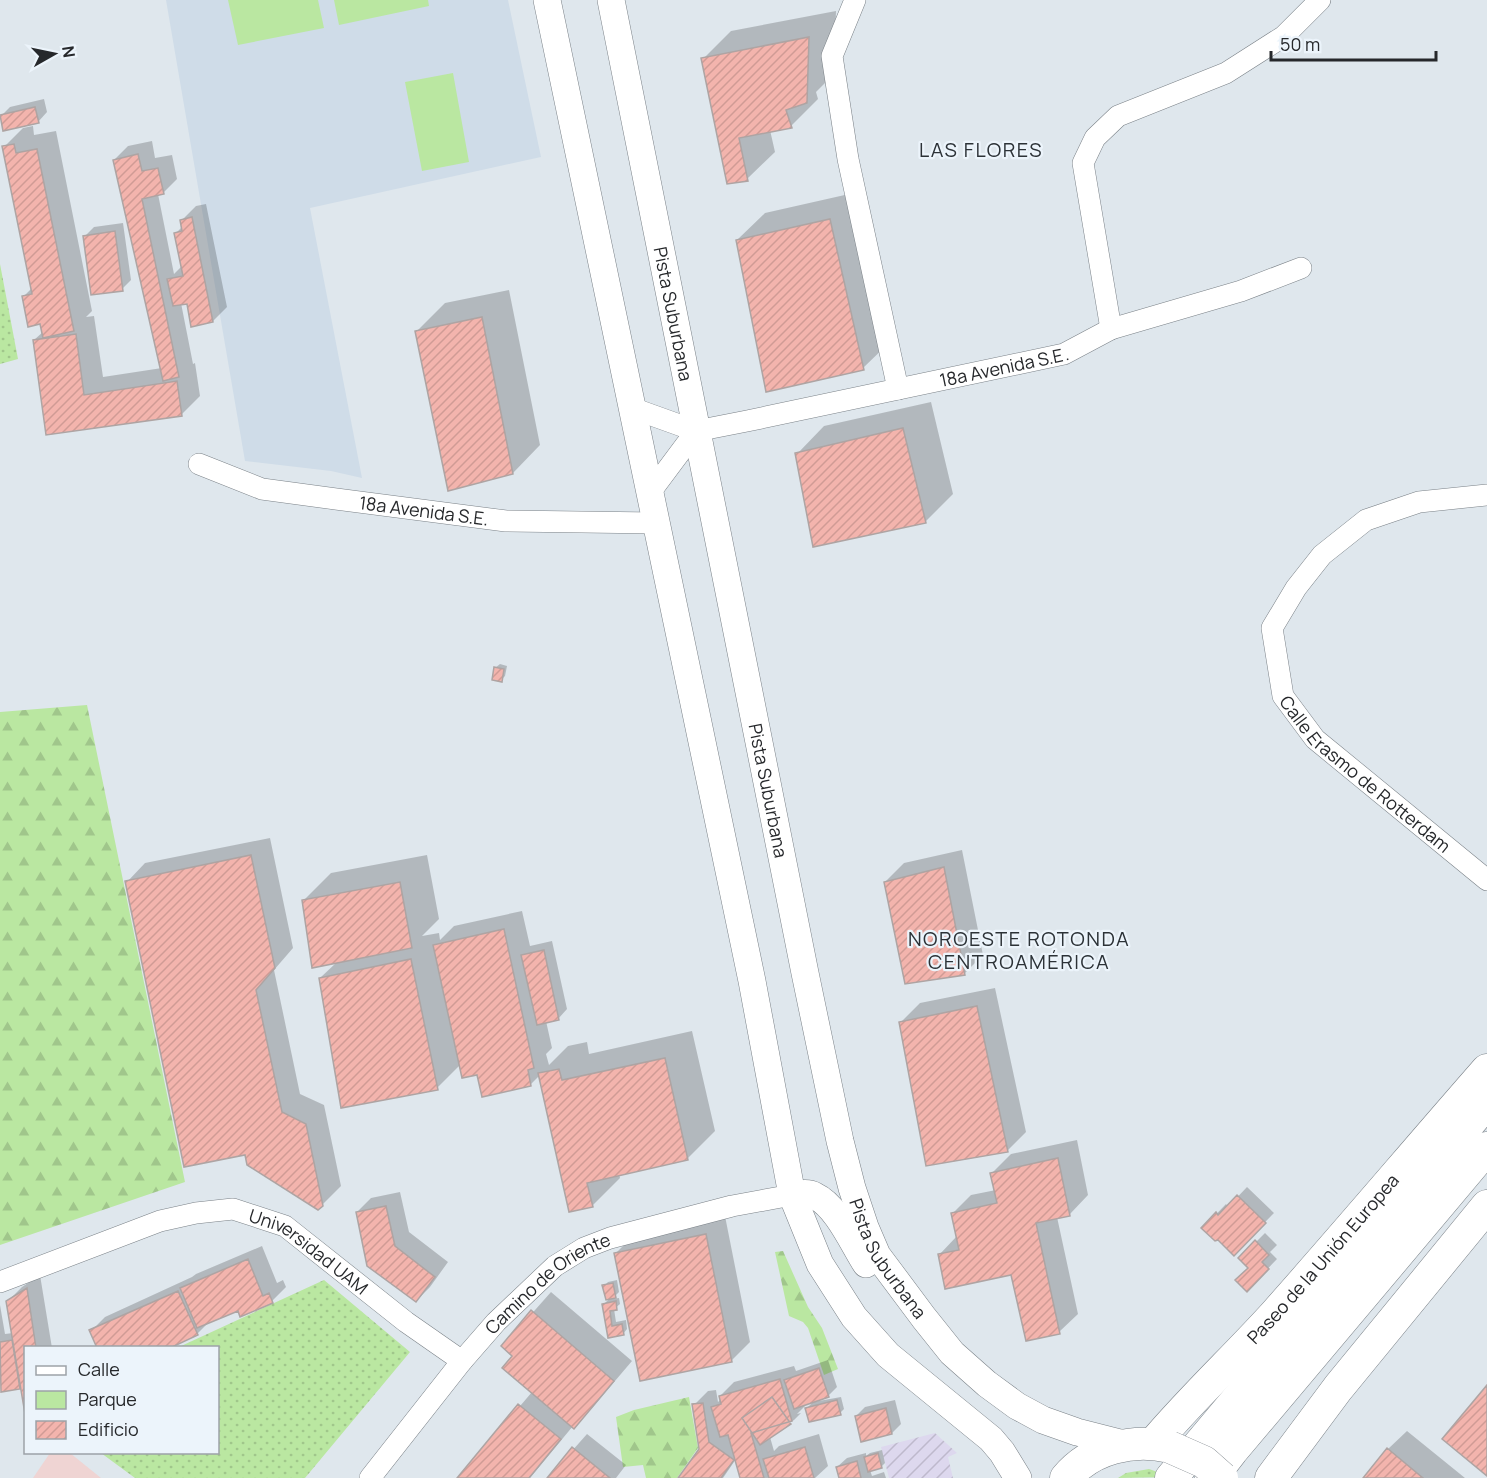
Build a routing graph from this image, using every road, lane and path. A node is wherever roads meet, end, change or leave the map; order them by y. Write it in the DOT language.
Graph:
graph roads {
  1 [pos="547,0"];
  2 [pos="611,0"];
  3 [pos="855,0"];
  4 [pos="1320,0"];
  5 [pos="1301,268"];
  6 [pos="1111,329"];
  7 [pos="898,389"];
  8 [pos="632,408"];
  9 [pos="696,431"];
  10 [pos="199,464"];
  11 [pos="649,494"];
  12 [pos="1487,495"];
  13 [pos="656,524"];
  14 [pos="1487,880"];
  15 [pos="1487,1070"];
  16 [pos="1487,1102"];
  17 [pos="1487,1148"];
  18 [pos="792,1195"];
  19 [pos="1487,1206"];
  20 [pos="0,1282"];
  21 [pos="952,1353"];
  22 [pos="462,1361"];
  23 [pos="1151,1445"];
  24 [pos="1227,1465"];
  25 [pos="370,1478"];
  26 [pos="1018,1478"];
  27 [pos="1066,1478"];
  28 [pos="1171,1478"];
  29 [pos="1211,1478"];
  30 [pos="1270,1478"];
  1 -- 8 [label="main road"];
  2 -- 9 [label="main road, Pista Suburbana"];
  3 -- 7 [label="street"];
  4 -- 6 [label="street"];
  5 -- 6 [label="street, 18a Avenida S.E."];
  6 -- 7 [label="street, 18a Avenida S.E."];
  7 -- 9 [label="street, 18a Avenida S.E."];
  8 -- 9 [label="street"];
  8 -- 11 [label="main road"];
  9 -- 11 [label="street"];
  9 -- 21 [label="main road, Pista Suburbana"];
  10 -- 13 [label="street, 18a Avenida S.E."];
  11 -- 13 [label="main road"];
  12 -- 14 [label="street, Calle Erasmo de Rotterdam"];
  13 -- 18 [label="main road"];
  15 -- 23 [label="highway, Paseo de la Unión Europea"];
  16 -- 28 [label="highway, Paseo de la Unión Europea"];
  17 -- 24 [label="highway"];
  18 -- 21 [label="main road"];
  18 -- 22 [label="street, Camino de Oriente"];
  18 -- 26 [label="main road"];
  19 -- 30 [label="highway"];
  20 -- 22 [label="street, Universidad UAM"];
  21 -- 23 [label="main road, Pista Suburbana"];
  22 -- 25 [label="street, Camino de Oriente"];
  23 -- 24 [label="highway, bridge"];
  23 -- 27 [label="highway"];
  24 -- 29 [label="highway"];
}
